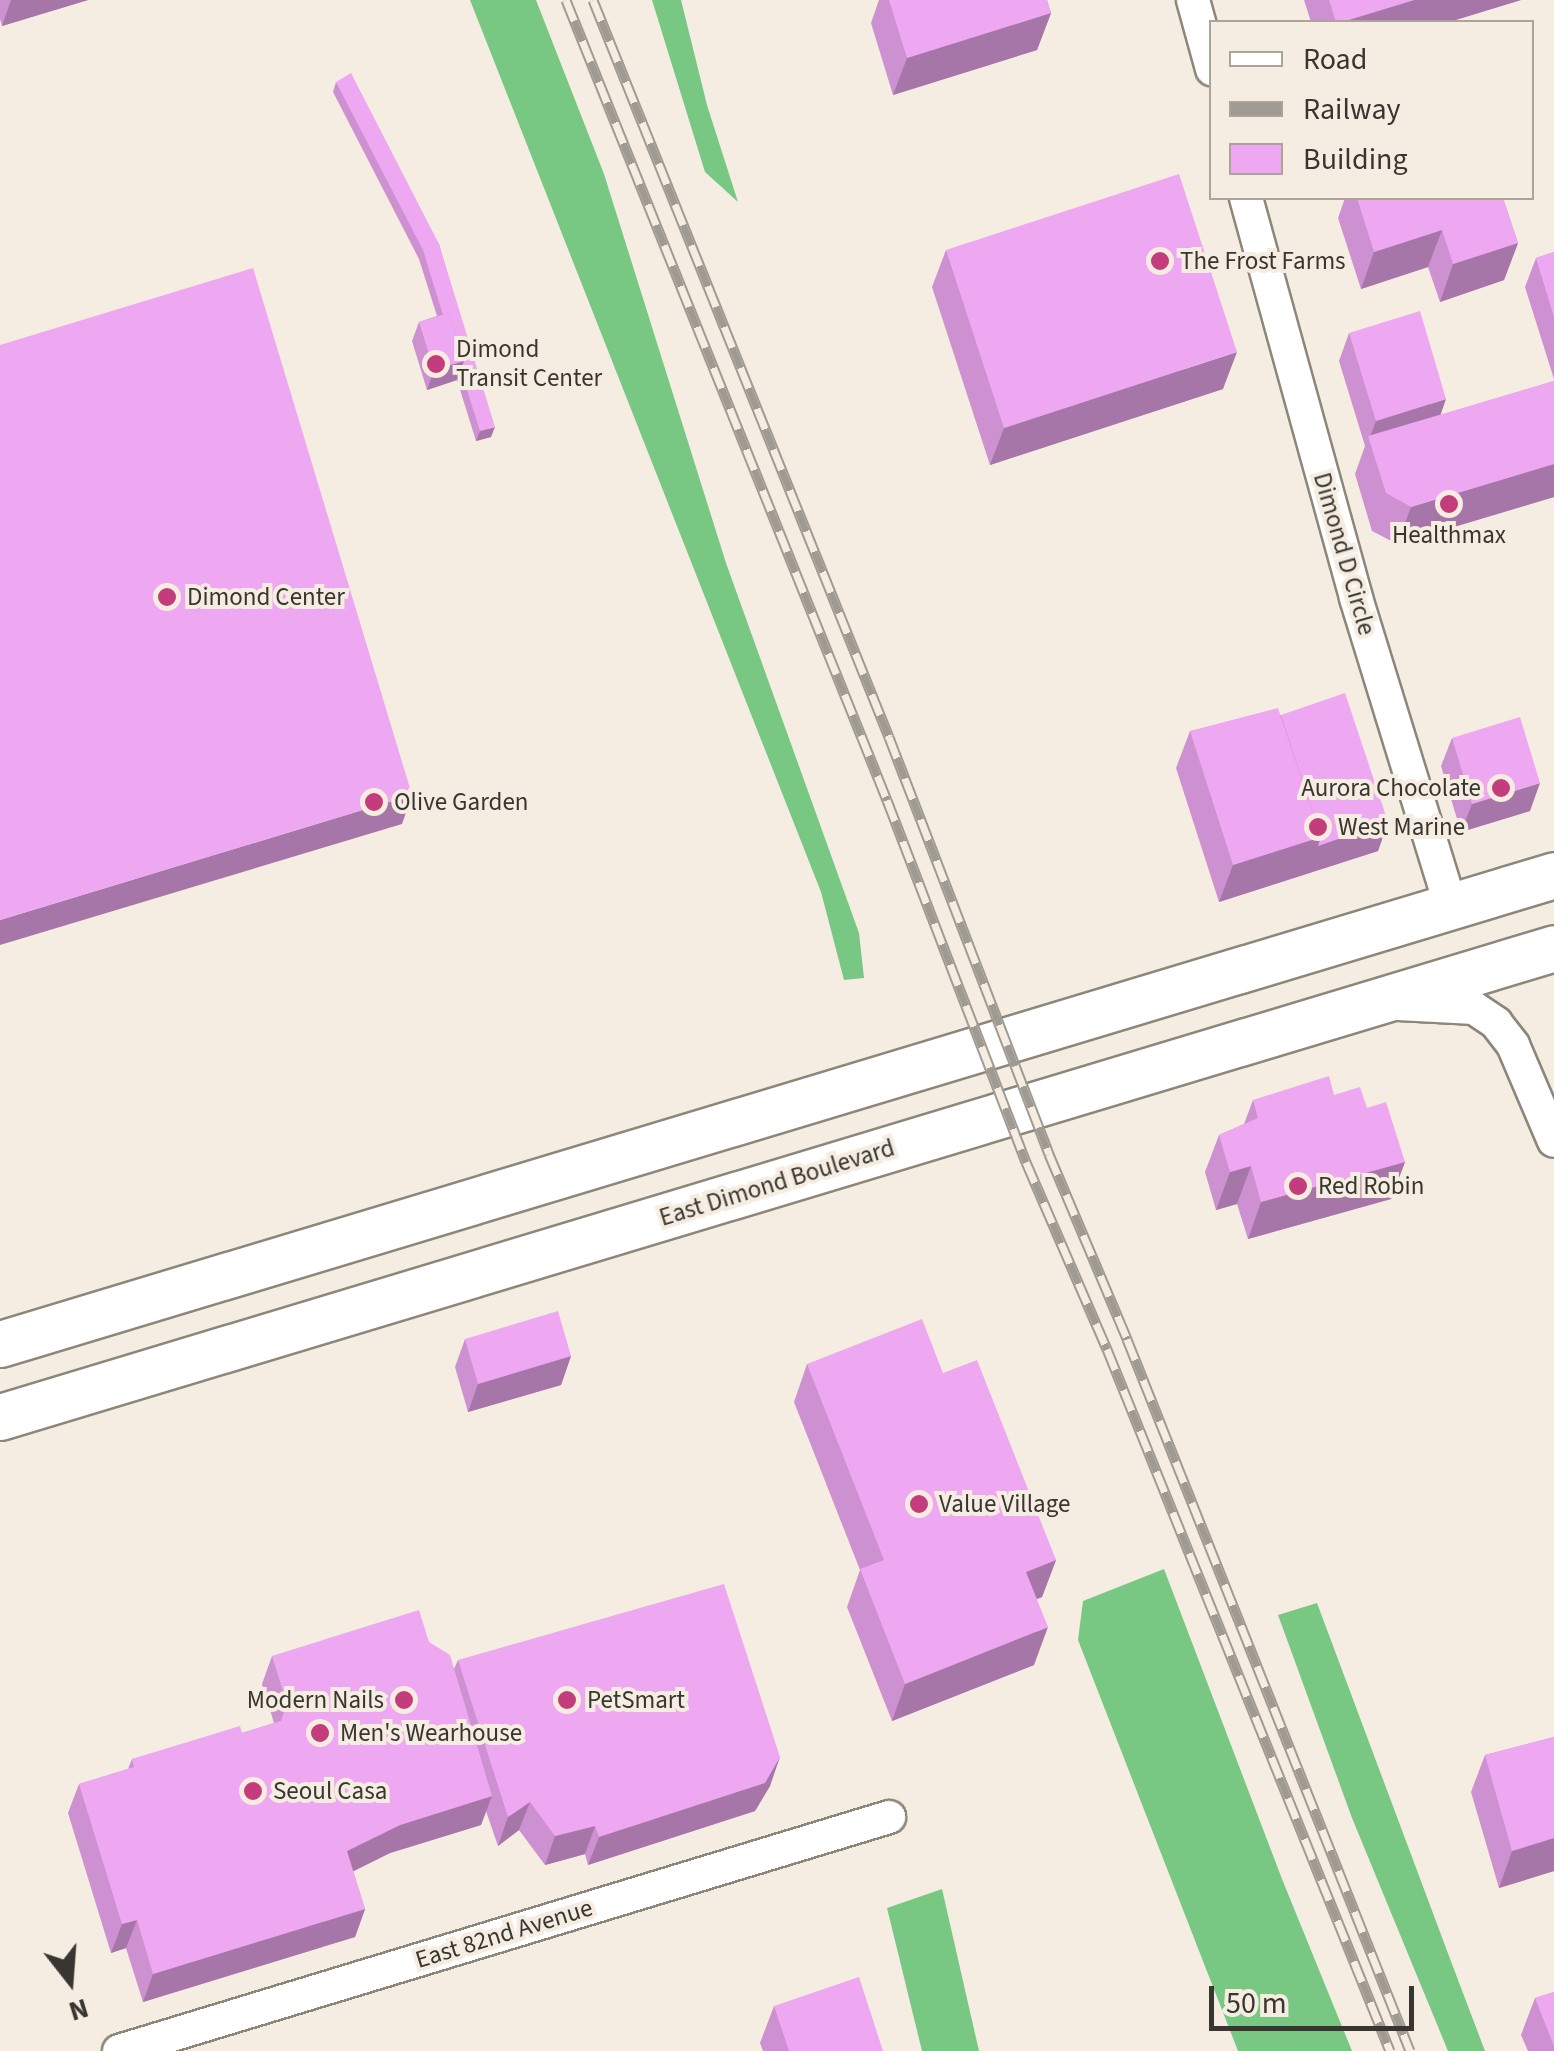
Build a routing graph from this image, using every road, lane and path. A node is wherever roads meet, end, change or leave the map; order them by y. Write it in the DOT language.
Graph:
graph roads {
  1 [pos="1192,0"];
  2 [pos="1209,59"];
  3 [pos="1247,200"];
  4 [pos="1554,875"];
  5 [pos="1451,907"];
  6 [pos="1554,948"];
  7 [pos="1370,1002"];
  8 [pos="1554,1141"];
  9 [pos="623,1156"];
  10 [pos="643,1224"];
  11 [pos="126,1306"];
  12 [pos="0,1344"];
  13 [pos="0,1375"];
  14 [pos="0,1417"];
  15 [pos="889,1818"];
  16 [pos="119,2051"];
  1 -- 2 [label="street"];
  3 -- 5 [label="street, Dimond D Circle"];
  4 -- 5 [label="main road"];
  5 -- 9 [label="main road"];
  6 -- 7 [label="main road, East Dimond Boulevard"];
  7 -- 8 [label="street"];
  7 -- 10 [label="main road, East Dimond Boulevard"];
  9 -- 10 [label="main road"];
  9 -- 11 [label="main road"];
  10 -- 14 [label="main road, East Dimond Boulevard"];
  11 -- 12 [label="main road"];
  11 -- 13 [label="main road"];
  15 -- 16 [label="street, East 82nd Avenue"];
}
